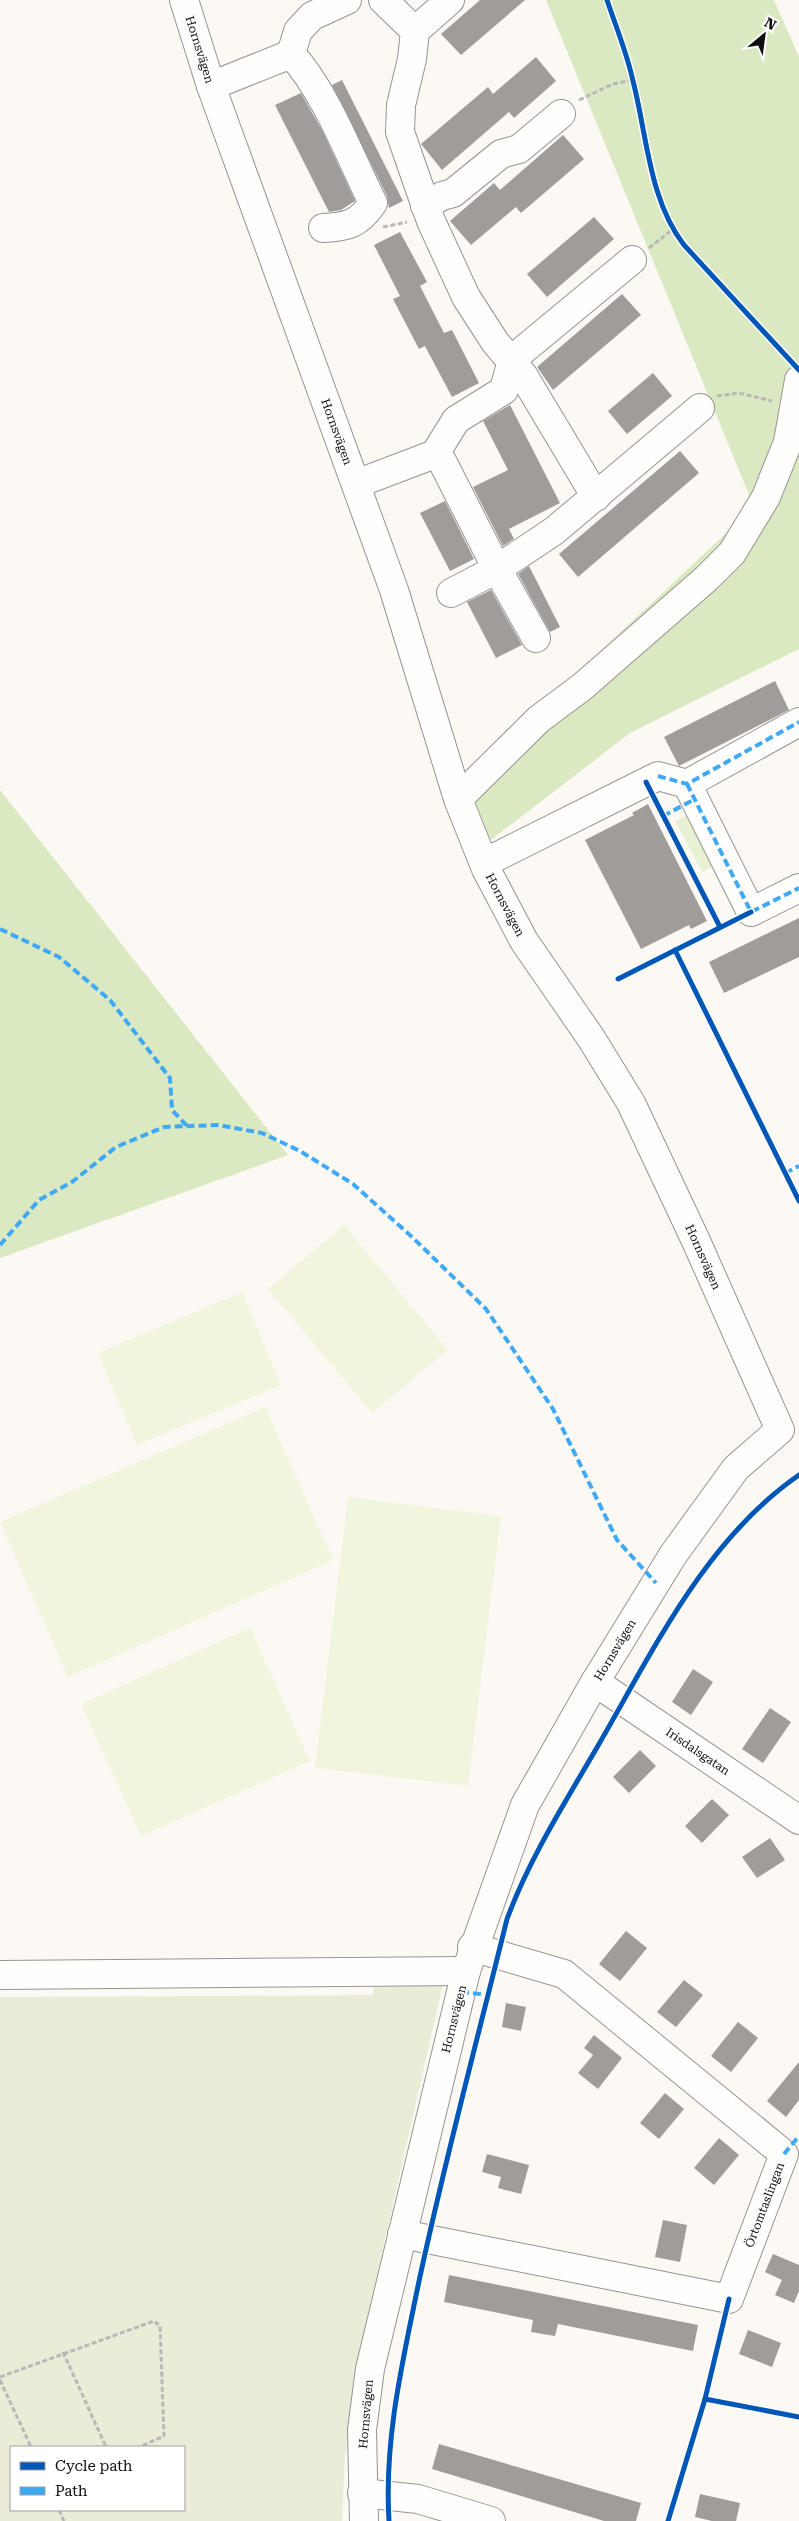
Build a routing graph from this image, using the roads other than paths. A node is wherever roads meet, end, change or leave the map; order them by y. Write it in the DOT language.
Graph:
graph roads {
  1 [pos="184,0"];
  2 [pos="347,0"];
  3 [pos="383,0"];
  4 [pos="450,0"];
  5 [pos="415,31"];
  6 [pos="292,54"];
  7 [pos="211,86"];
  8 [pos="560,114"];
  9 [pos="425,206"];
  10 [pos="322,228"];
  11 [pos="632,260"];
  12 [pos="513,361"];
  13 [pos="799,380"];
  14 [pos="700,408"];
  15 [pos="435,454"];
  16 [pos="356,484"];
  17 [pos="596,497"];
  18 [pos="497,569"];
  19 [pos="451,593"];
  20 [pos="536,638"];
  21 [pos="799,722"];
  22 [pos="688,784"];
  23 [pos="458,799"];
  24 [pos="484,863"];
  25 [pos="799,888"];
  26 [pos="789,1426"];
  27 [pos="595,1682"];
  28 [pos="799,1820"];
  29 [pos="469,1959"];
  30 [pos="0,1975"];
  31 [pos="402,2234"];
  32 [pos="362,2493"];
  33 [pos="364,2521"];
  34 [pos="491,2521"];
  1 -- 7 [label="street, Hornsvägen"];
  2 -- 6 [label="street"];
  3 -- 5 [label="street"];
  4 -- 5 [label="street"];
  5 -- 9 [label="street"];
  6 -- 7 [label="street"];
  6 -- 10 [label="street"];
  7 -- 16 [label="street, Hornsvägen"];
  8 -- 9 [label="street"];
  9 -- 12 [label="street"];
  11 -- 12 [label="street"];
  12 -- 15 [label="street"];
  12 -- 17 [label="street"];
  13 -- 23 [label="street"];
  14 -- 17 [label="street"];
  15 -- 16 [label="street"];
  15 -- 18 [label="street"];
  16 -- 23 [label="street, Hornsvägen"];
  17 -- 18 [label="street"];
  18 -- 19 [label="street"];
  18 -- 20 [label="street"];
  21 -- 22 [label="street"];
  22 -- 24 [label="street, Hornsvägen"];
  22 -- 25 [label="street"];
  23 -- 24 [label="street, Hornsvägen"];
  24 -- 26 [label="street, Hornsvägen"];
  26 -- 27 [label="street, Hornsvägen"];
  27 -- 28 [label="street, Irisdalsgatan"];
  27 -- 29 [label="street, Hornsvägen"];
  29 -- 30 [label="street"];
  29 -- 31 [label="street, Hornsvägen"];
  29 -- 31 [label="street, Örtomtaslingan"];
  31 -- 32 [label="street, Hornsvägen"];
  32 -- 33 [label="street, Hornsvägen"];
  32 -- 34 [label="street"];
}
